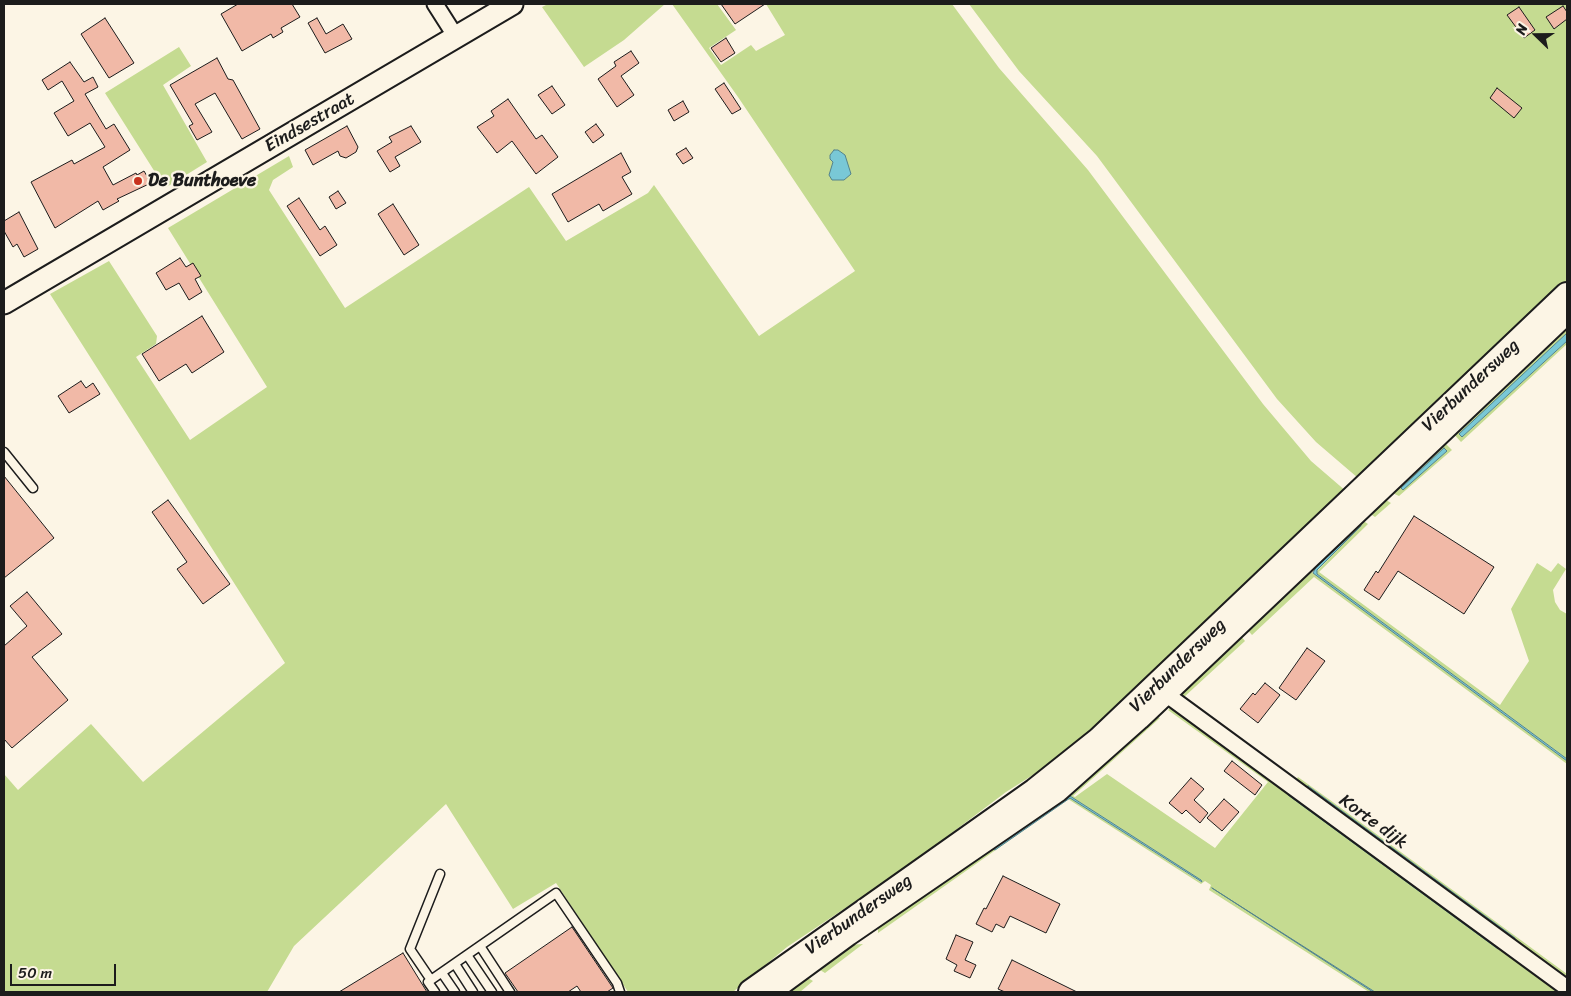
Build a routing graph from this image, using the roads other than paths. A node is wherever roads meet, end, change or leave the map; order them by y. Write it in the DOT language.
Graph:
graph roads {
  1 [pos="435,4"];
  2 [pos="512,4"];
  3 [pos="456,36"];
  4 [pos="1567,295"];
  5 [pos="4,303"];
  6 [pos="1567,317"];
  7 [pos="4,452"];
  8 [pos="33,488"];
  9 [pos="1161,691"];
  10 [pos="440,874"];
  11 [pos="480,946"];
  12 [pos="467,955"];
  13 [pos="455,964"];
  14 [pos="442,973"];
  15 [pos="431,980"];
  16 [pos="1567,988"];
  17 [pos="435,992"];
  18 [pos="455,992"];
  19 [pos="474,992"];
  20 [pos="492,992"];
  21 [pos="510,992"];
  22 [pos="620,992"];
  23 [pos="752,992"];
  24 [pos="775,992"];
  1 -- 3 [label="street"];
  2 -- 3 [label="street, Eindsestraat"];
  3 -- 5 [label="street, Eindsestraat"];
  4 -- 9 [label="main road, Vierbundersweg"];
  6 -- 9 [label="street, Vierbundersweg"];
  7 -- 8 [label="lane"];
  9 -- 16 [label="street, Korte dijk"];
  9 -- 23 [label="main road, Vierbundersweg"];
  9 -- 24 [label="street, Vierbundersweg"];
  10 -- 15 [label="lane"];
  11 -- 12 [label="lane"];
  11 -- 21 [label="lane"];
  11 -- 22 [label="lane"];
  12 -- 13 [label="lane"];
  12 -- 20 [label="lane"];
  13 -- 14 [label="lane"];
  13 -- 19 [label="lane"];
  14 -- 15 [label="lane"];
  14 -- 18 [label="lane"];
  15 -- 17 [label="lane"];
}
